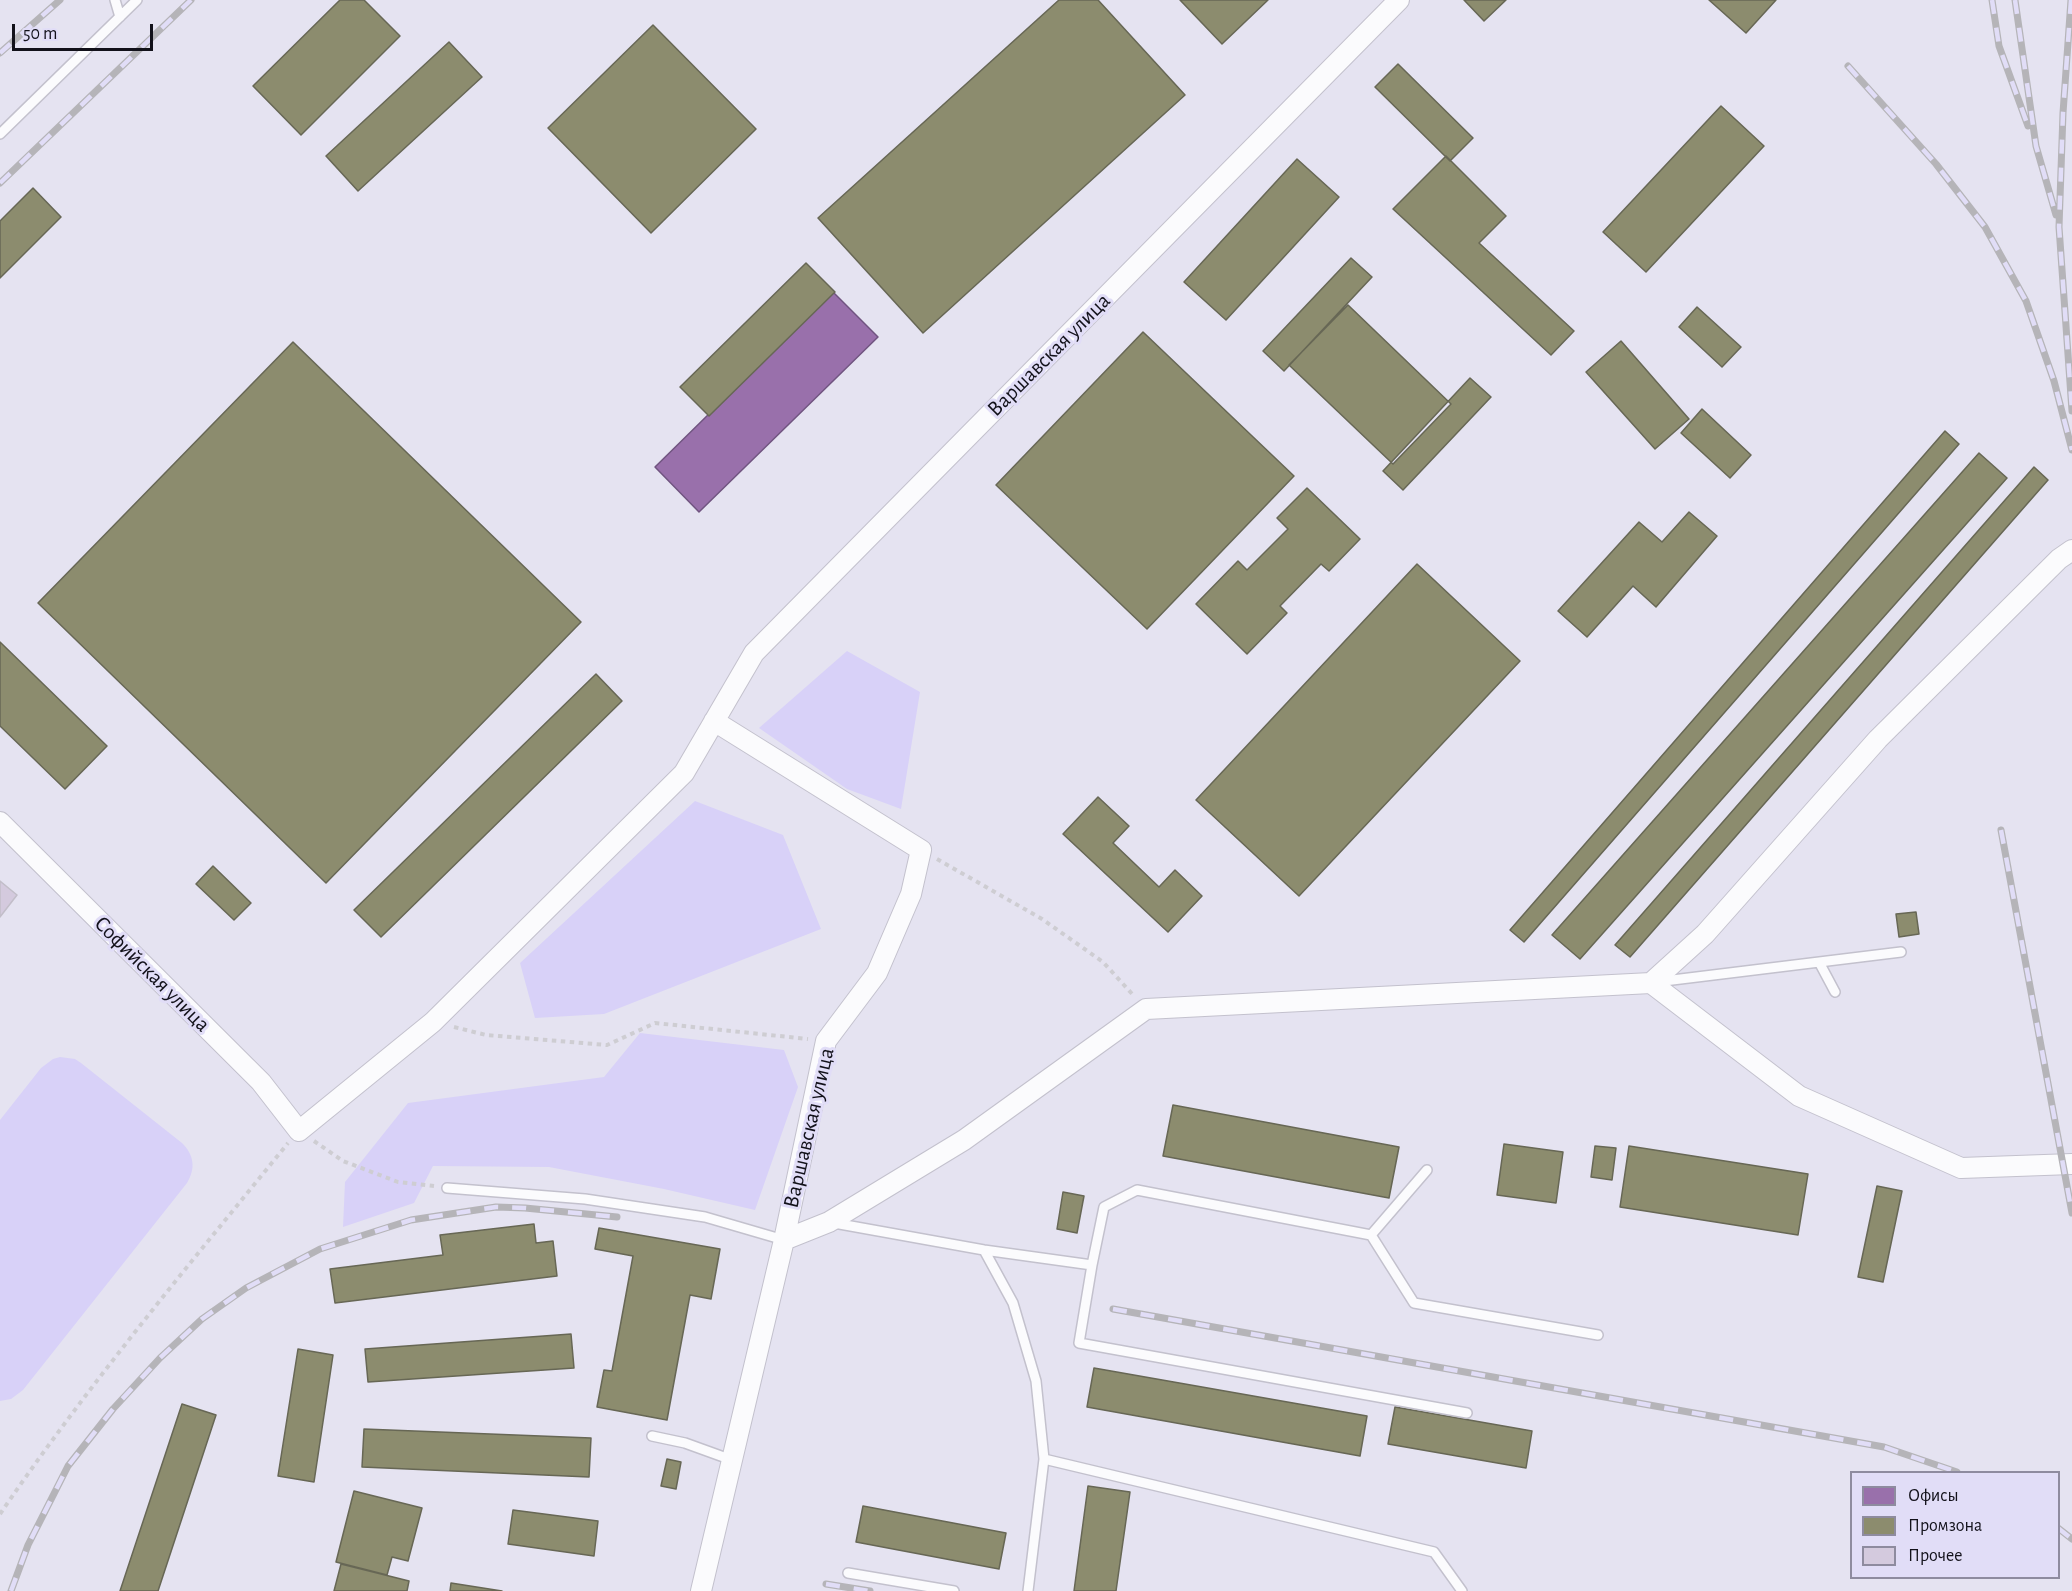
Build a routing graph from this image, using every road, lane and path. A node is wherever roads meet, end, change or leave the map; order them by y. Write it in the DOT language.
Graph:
graph roads {
  1 [pos="115,0"];
  2 [pos="137,0"];
  3 [pos="1399,0"];
  4 [pos="120,17"];
  5 [pos="0,134"];
  6 [pos="2072,550"];
  7 [pos="714,721"];
  8 [pos="0,822"];
  9 [pos="921,850"];
  10 [pos="1901,952"];
  11 [pos="1819,962"];
  12 [pos="1651,983"];
  13 [pos="1835,992"];
  14 [pos="1146,1010"];
  15 [pos="433,1022"];
  16 [pos="826,1041"];
  17 [pos="299,1131"];
  18 [pos="2072,1164"];
  19 [pos="1427,1170"];
  20 [pos="447,1188"];
  21 [pos="829,1222"];
  22 [pos="1371,1235"];
  23 [pos="784,1240"];
  24 [pos="984,1250"];
  25 [pos="1092,1265"];
  26 [pos="1598,1335"];
  27 [pos="1467,1413"];
  28 [pos="652,1436"];
  29 [pos="1044,1459"];
  30 [pos="732,1460"];
  31 [pos="0,1515"];
  32 [pos="848,1573"];
  33 [pos="701,1591"];
  34 [pos="954,1591"];
  35 [pos="1028,1591"];
  36 [pos="1462,1591"];
  1 -- 4 [label="lane"];
  2 -- 4 [label="lane"];
  3 -- 7 [label="street, Варшавская улица"];
  4 -- 5 [label="lane"];
  6 -- 12 [label="street"];
  7 -- 9 [label="street"];
  7 -- 15 [label="street, Варшавская улица"];
  8 -- 17 [label="street, Софийская улица"];
  9 -- 14 [label="path"];
  9 -- 16 [label="street, Варшавская улица"];
  10 -- 11 [label="lane"];
  11 -- 12 [label="lane"];
  11 -- 13 [label="lane"];
  12 -- 14 [label="street"];
  12 -- 18 [label="street"];
  14 -- 21 [label="street"];
  15 -- 16 [label="path"];
  15 -- 17 [label="street, Варшавская улица"];
  16 -- 23 [label="street, Варшавская улица"];
  17 -- 20 [label="path"];
  17 -- 31 [label="path"];
  19 -- 22 [label="lane"];
  20 -- 23 [label="lane"];
  21 -- 23 [label="street"];
  21 -- 24 [label="lane"];
  22 -- 25 [label="lane"];
  22 -- 26 [label="lane"];
  23 -- 30 [label="street, Варшавская улица"];
  24 -- 25 [label="lane"];
  24 -- 29 [label="lane"];
  25 -- 27 [label="lane"];
  28 -- 30 [label="lane"];
  29 -- 35 [label="lane"];
  29 -- 36 [label="lane"];
  30 -- 33 [label="street, Варшавская улица"];
  32 -- 34 [label="lane"];
}
